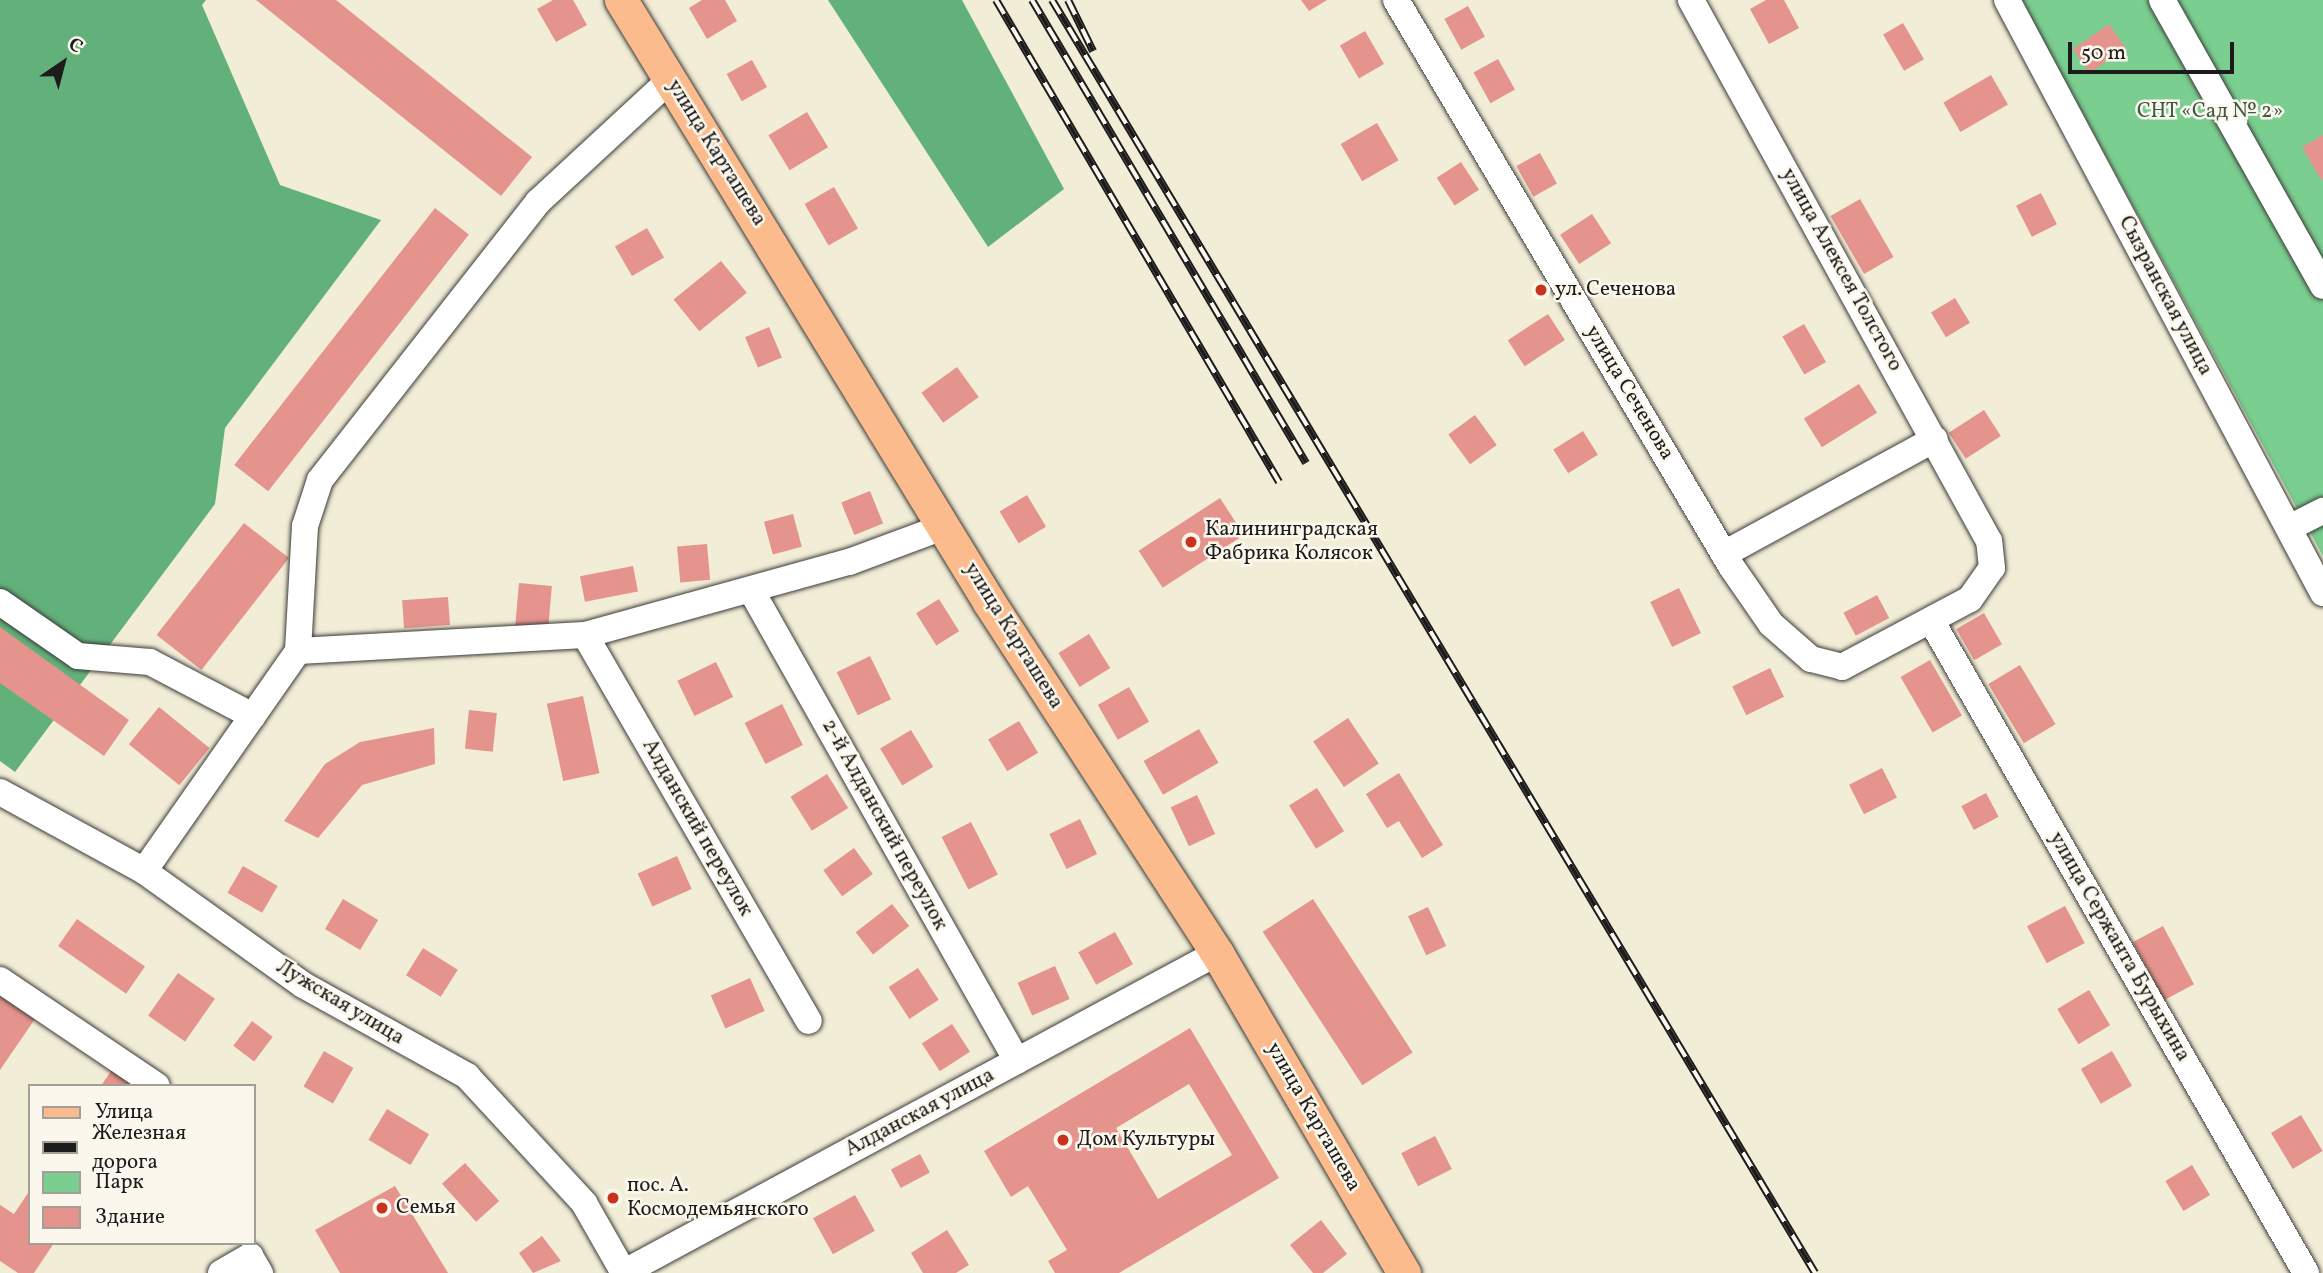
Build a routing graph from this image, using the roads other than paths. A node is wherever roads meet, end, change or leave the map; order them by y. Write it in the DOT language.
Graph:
graph roads {
  1 [pos="621,0"];
  2 [pos="1396,0"];
  3 [pos="1691,0"];
  4 [pos="2007,0"];
  5 [pos="2162,0"];
  6 [pos="671,79"];
  7 [pos="2323,286"];
  8 [pos="1935,439"];
  9 [pos="2323,511"];
  10 [pos="946,526"];
  11 [pos="2289,528"];
  12 [pos="1989,541"];
  13 [pos="1724,554"];
  14 [pos="751,590"];
  15 [pos="2323,593"];
  16 [pos="0,602"];
  17 [pos="1932,622"];
  18 [pos="585,635"];
  19 [pos="298,651"];
  20 [pos="253,716"];
  21 [pos="0,792"];
  22 [pos="144,871"];
  23 [pos="1217,953"];
  24 [pos="0,980"];
  25 [pos="809,1021"];
  26 [pos="1017,1060"];
  27 [pos="154,1084"];
  28 [pos="250,1257"];
  29 [pos="221,1273"];
  30 [pos="623,1273"];
  31 [pos="1404,1273"];
  32 [pos="2306,1273"];
  1 -- 6 [label="main road, улица Карташева"];
  2 -- 13 [label="street, улица Сеченова"];
  3 -- 8 [label="street, улица Алексея Толстого"];
  4 -- 11 [label="street, Сызранская улица"];
  5 -- 7 [label="street"];
  6 -- 10 [label="main road, улица Карташева"];
  6 -- 19 [label="street"];
  8 -- 12 [label="street, улица Алексея Толстого"];
  8 -- 13 [label="street"];
  9 -- 11 [label="street"];
  10 -- 14 [label="street"];
  10 -- 23 [label="main road, улица Карташева"];
  11 -- 15 [label="street, Сызранская улица"];
  12 -- 17 [label="street, улица Сеченова"];
  13 -- 17 [label="street, улица Сеченова"];
  14 -- 18 [label="street"];
  14 -- 26 [label="street, 2-й Алданский переулок"];
  16 -- 20 [label="street"];
  17 -- 32 [label="street, улица Сержанта Бурыхина"];
  18 -- 19 [label="street"];
  18 -- 25 [label="street, Алданский переулок"];
  19 -- 20 [label="street"];
  20 -- 22 [label="street"];
  21 -- 22 [label="street, Лужская улица"];
  22 -- 30 [label="street, Лужская улица"];
  23 -- 26 [label="street, Алданская улица"];
  23 -- 31 [label="main road, улица Карташева"];
  24 -- 27 [label="street"];
  26 -- 30 [label="street, Алданская улица"];
  28 -- 29 [label="street"];
}
